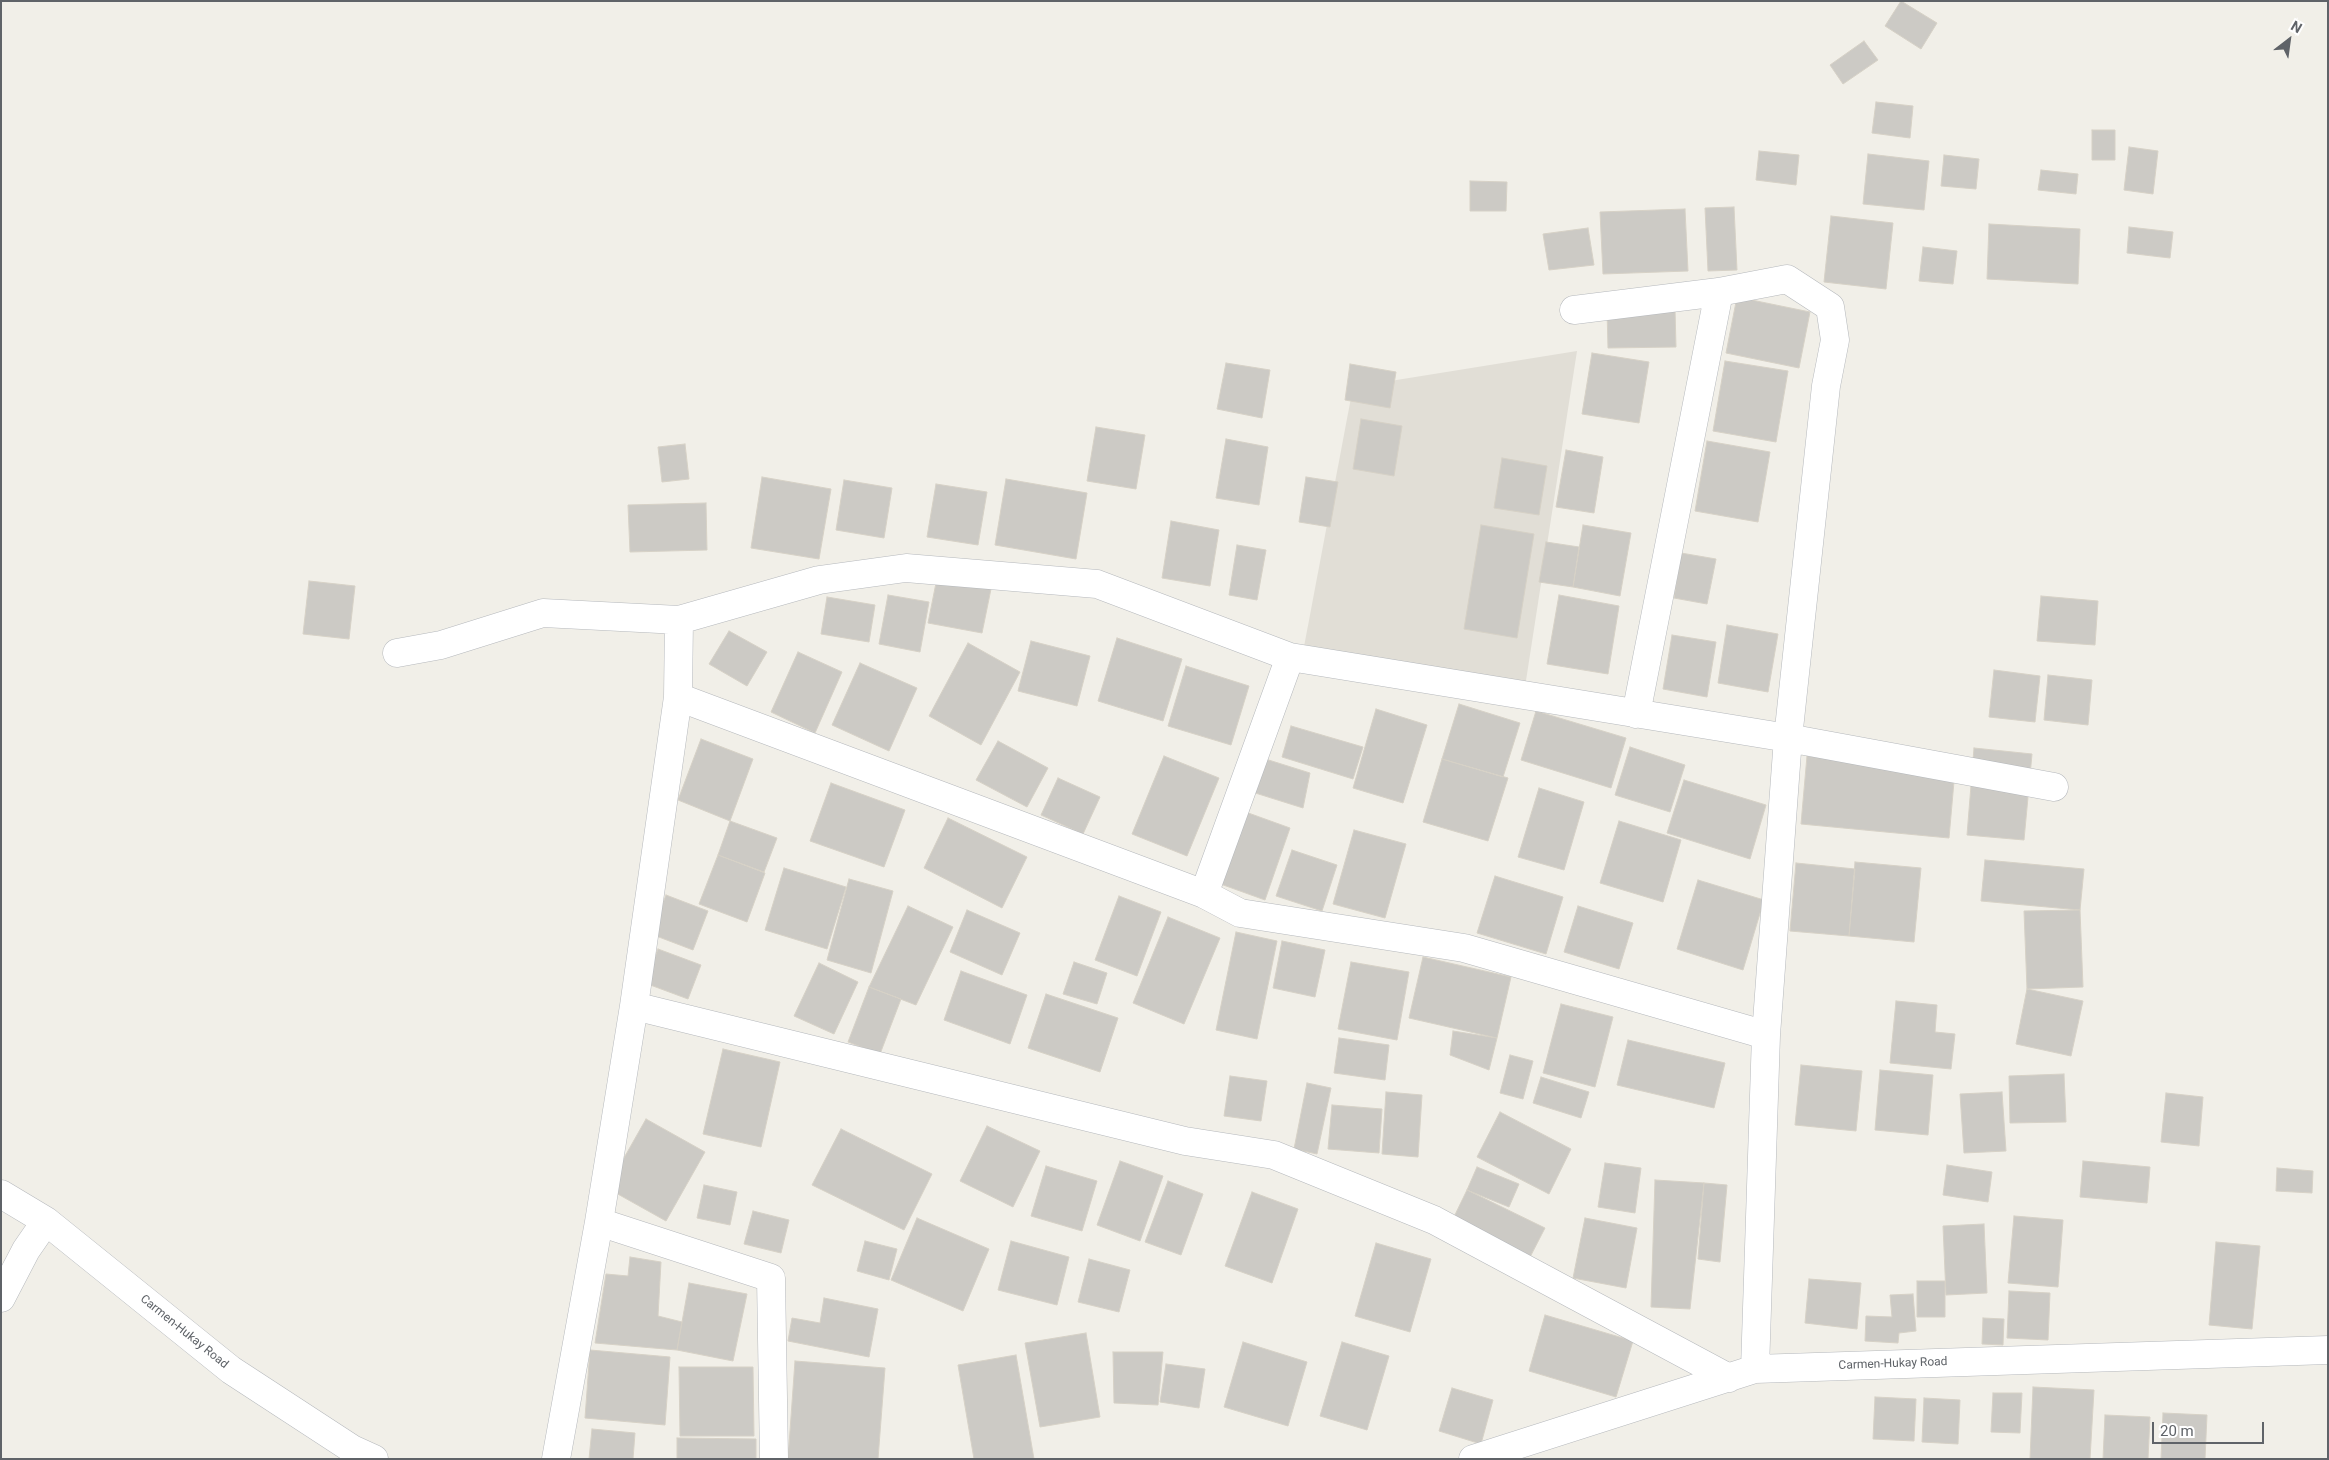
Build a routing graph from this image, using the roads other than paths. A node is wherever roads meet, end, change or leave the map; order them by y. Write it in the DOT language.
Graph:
graph roads {
  1 [pos="1719,292"];
  2 [pos="1574,310"];
  3 [pos="679,620"];
  4 [pos="397,653"];
  5 [pos="1290,657"];
  6 [pos="678,698"];
  7 [pos="1636,714"];
  8 [pos="1788,738"];
  9 [pos="2054,787"];
  10 [pos="1204,894"];
  11 [pos="634,1006"];
  12 [pos="1766,1035"];
  13 [pos="1,1194"];
  14 [pos="46,1221"];
  15 [pos="599,1222"];
  16 [pos="1,1298"];
  17 [pos="2328,1350"];
  18 [pos="1756,1369"];
  19 [pos="1729,1378"];
  20 [pos="374,1459"];
  21 [pos="556,1459"];
  22 [pos="774,1459"];
  23 [pos="1473,1459"];
  1 -- 2 [label="street"];
  1 -- 7 [label="street"];
  1 -- 8 [label="street"];
  3 -- 4 [label="street"];
  3 -- 5 [label="street"];
  3 -- 6 [label="street"];
  5 -- 7 [label="street"];
  5 -- 10 [label="street"];
  6 -- 10 [label="street"];
  6 -- 11 [label="street"];
  7 -- 8 [label="street"];
  8 -- 9 [label="street"];
  8 -- 12 [label="street"];
  10 -- 12 [label="street"];
  11 -- 15 [label="street"];
  11 -- 19 [label="street"];
  12 -- 18 [label="street"];
  13 -- 14 [label="street, Carmen-Hukay Road"];
  14 -- 16 [label="street"];
  14 -- 20 [label="street, Carmen-Hukay Road"];
  15 -- 21 [label="street"];
  15 -- 22 [label="street"];
  17 -- 18 [label="street, Carmen-Hukay Road"];
  18 -- 19 [label="street, Carmen-Hukay Road"];
  19 -- 23 [label="street, Carmen-Hukay Road"];
}
